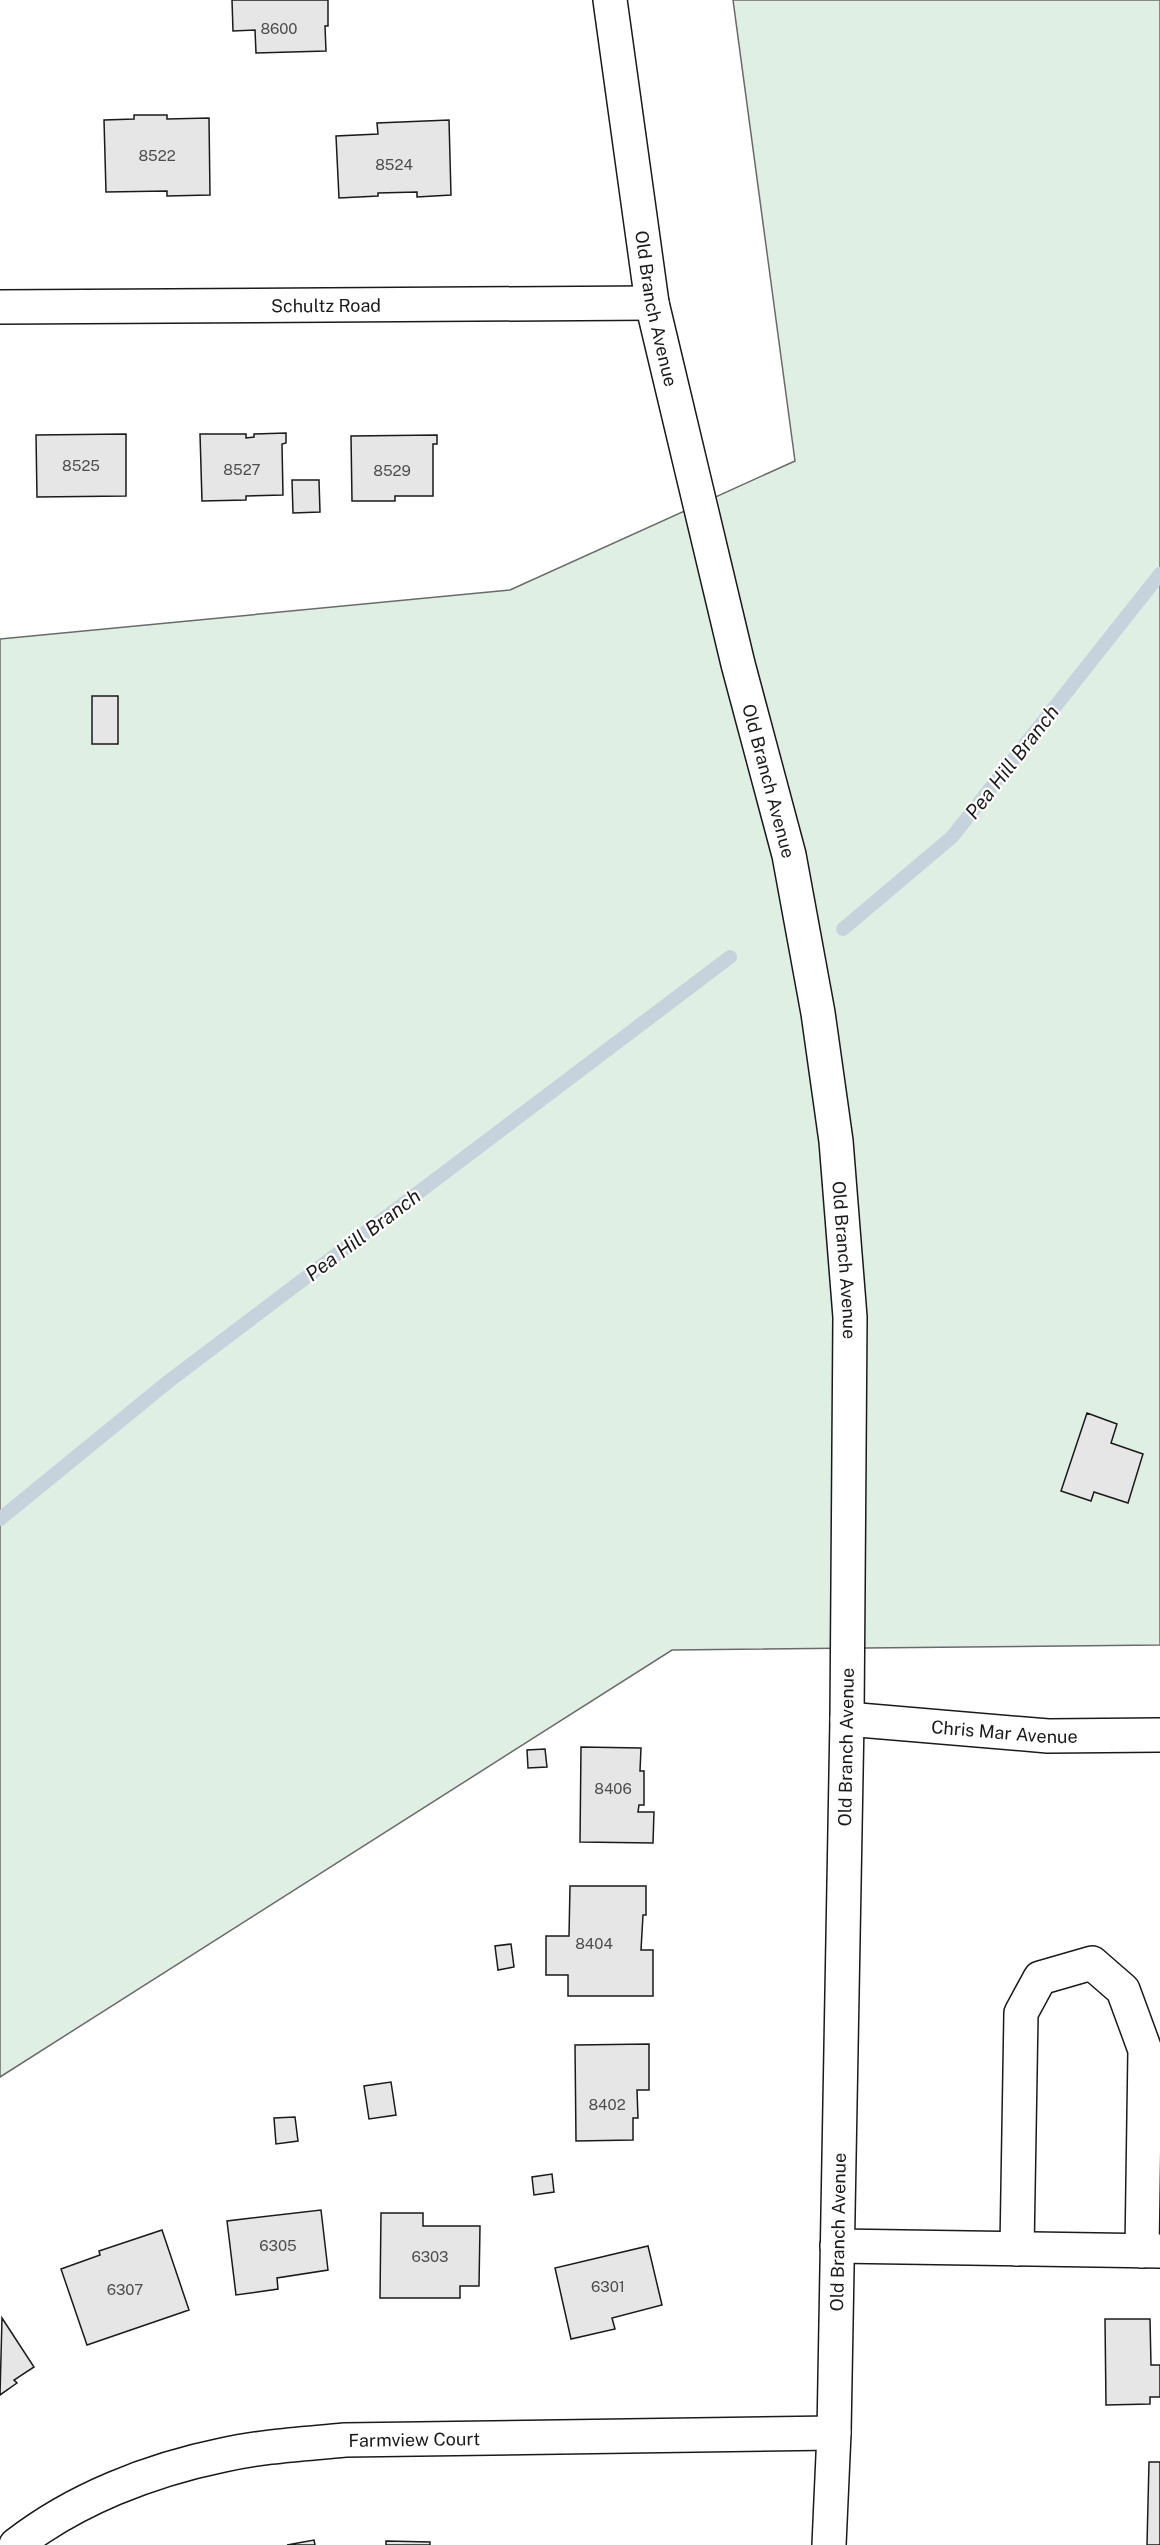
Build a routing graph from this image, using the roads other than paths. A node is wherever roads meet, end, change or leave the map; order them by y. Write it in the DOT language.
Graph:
graph roads {
  1 [pos="610,0"];
  2 [pos="652,303"];
  3 [pos="0,307"];
  4 [pos="847,1719"];
  5 [pos="1160,1735"];
  6 [pos="837,2246"];
  7 [pos="1017,2249"];
  8 [pos="1151,2251"];
  9 [pos="834,2433"];
  10 [pos="16,2545"];
  11 [pos="829,2545"];
  1 -- 2 [label="main road, Old Branch Avenue"];
  2 -- 3 [label="main road, Schultz Road"];
  2 -- 4 [label="main road, Old Branch Avenue"];
  4 -- 5 [label="main road, Chris Mar Avenue"];
  4 -- 6 [label="main road, Old Branch Avenue"];
  6 -- 7 [label="main road"];
  6 -- 9 [label="main road, Old Branch Avenue"];
  7 -- 8 [label="main road"];
  7 -- 8 [label="main road"];
  9 -- 10 [label="main road, Farmview Court"];
  9 -- 11 [label="main road, Old Branch Avenue"];
}
